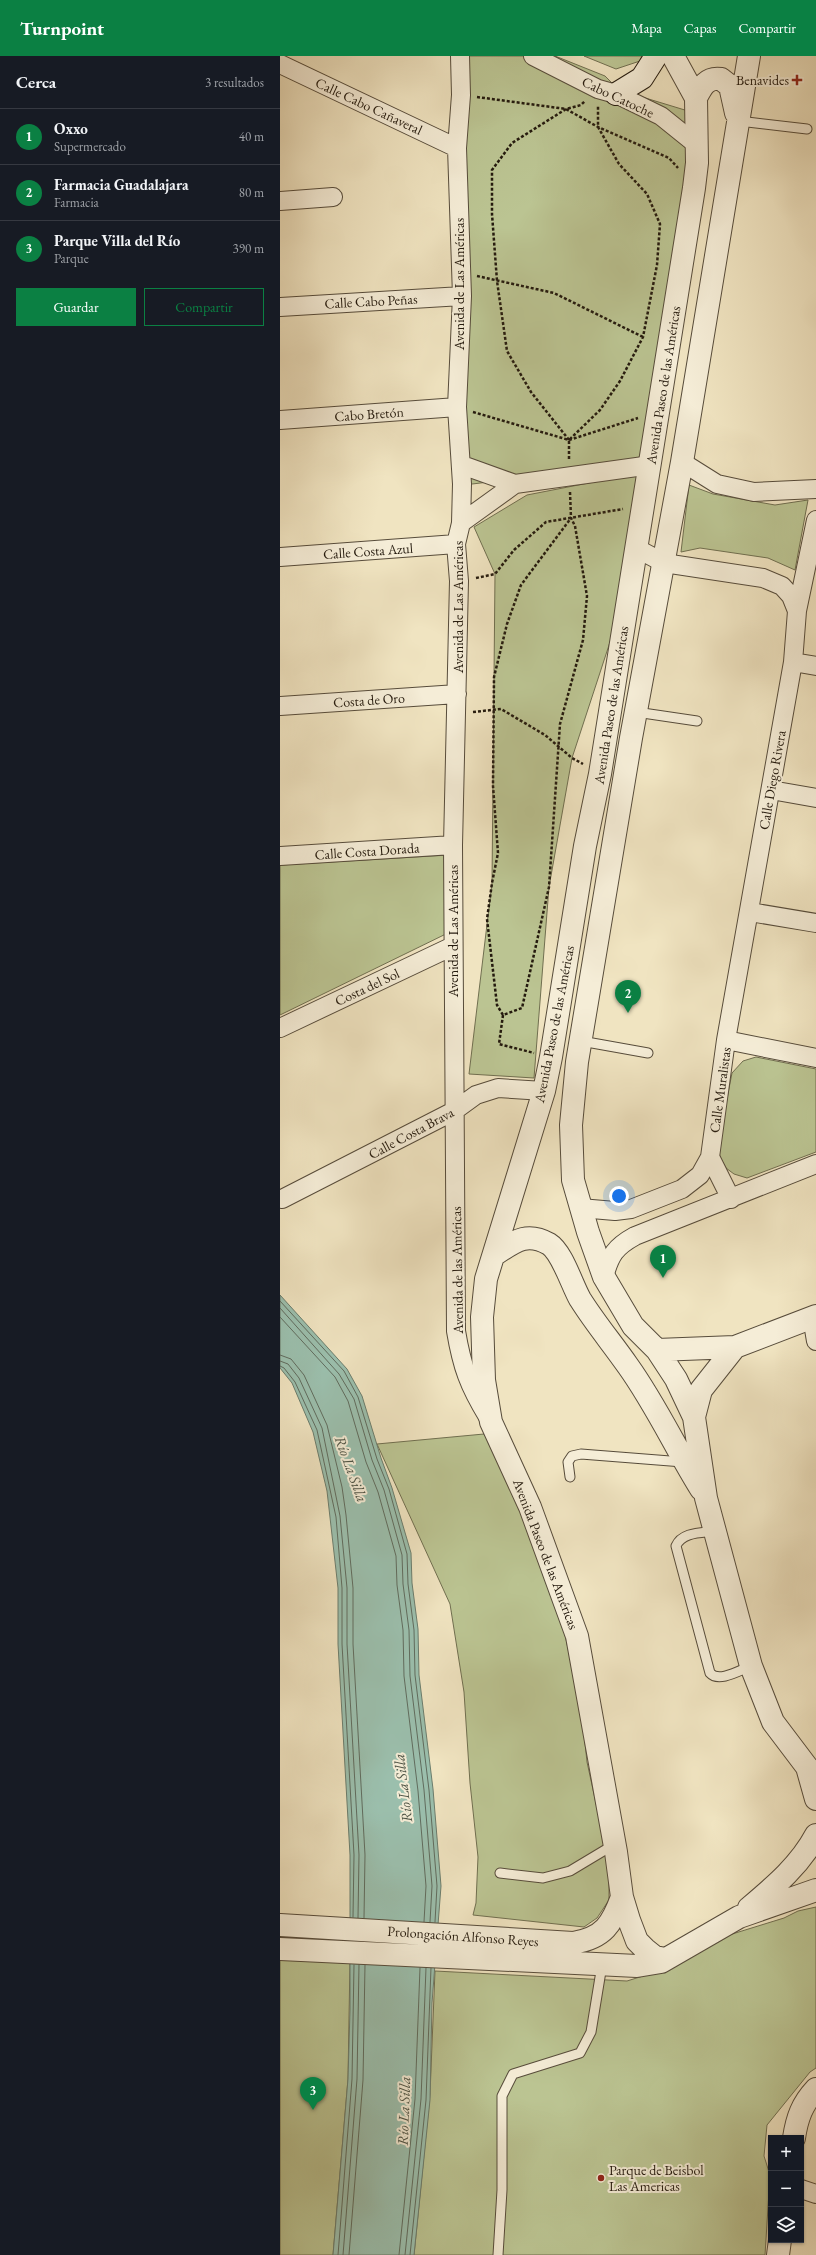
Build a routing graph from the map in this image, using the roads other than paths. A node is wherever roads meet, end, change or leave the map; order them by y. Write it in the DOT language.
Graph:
graph roads {
  1 [pos="460,56"];
  2 [pos="533,56"];
  3 [pos="656,56"];
  4 [pos="673,56"];
  5 [pos="749,56"];
  6 [pos="280,64"];
  7 [pos="607,92"];
  8 [pos="696,98"];
  9 [pos="739,121"];
  10 [pos="807,129"];
  11 [pos="697,146"];
  12 [pos="457,148"];
  13 [pos="333,197"];
  14 [pos="280,201"];
  15 [pos="462,296"];
  16 [pos="280,307"];
  17 [pos="457,407"];
  18 [pos="280,420"];
  19 [pos="682,462"];
  20 [pos="462,465"];
  21 [pos="651,465"];
  22 [pos="515,484"];
  23 [pos="816,489"];
  24 [pos="816,520"];
  25 [pos="461,524"];
  26 [pos="814,543"];
  27 [pos="456,544"];
  28 [pos="636,548"];
  29 [pos="280,557"];
  30 [pos="664,563"];
  31 [pos="797,611"];
  32 [pos="793,662"];
  33 [pos="816,666"];
  34 [pos="457,694"];
  35 [pos="280,706"];
  36 [pos="636,712"];
  37 [pos="697,721"];
  38 [pos="771,790"];
  39 [pos="816,798"];
  40 [pos="453,845"];
  41 [pos="280,856"];
  42 [pos="750,912"];
  43 [pos="816,923"];
  44 [pos="454,946"];
  45 [pos="280,1028"];
  46 [pos="726,1040"];
  47 [pos="580,1041"];
  48 [pos="648,1053"];
  49 [pos="816,1058"];
  50 [pos="544,1091"];
  51 [pos="454,1111"];
  52 [pos="710,1157"];
  53 [pos="816,1164"];
  54 [pos="282,1199"];
  55 [pos="731,1199"];
  56 [pos="580,1208"];
  57 [pos="494,1255"];
  58 [pos="604,1276"];
  59 [pos="569,1279"];
  60 [pos="814,1317"];
  61 [pos="633,1326"];
  62 [pos="816,1341"];
  63 [pos="735,1347"];
  64 [pos="657,1350"];
  65 [pos="694,1418"];
  66 [pos="490,1422"];
  67 [pos="684,1462"];
  68 [pos="570,1477"];
  69 [pos="706,1498"];
  70 [pos="715,1531"];
  71 [pos="752,1666"];
  72 [pos="813,1771"];
  73 [pos="816,1799"];
  74 [pos="816,1835"];
  75 [pos="615,1844"];
  76 [pos="500,1873"];
  77 [pos="816,1890"];
  78 [pos="622,1897"];
  79 [pos="739,1917"];
  80 [pos="280,1925"];
  81 [pos="280,1949"];
  82 [pos="574,1953"];
  83 [pos="665,1959"];
  84 [pos="602,1965"];
  85 [pos="816,2089"];
  86 [pos="794,2135"];
  87 [pos="804,2191"];
  88 [pos="816,2194"];
  89 [pos="780,2243"];
  90 [pos="498,2255"];
  91 [pos="778,2255"];
  1 -- 12 [label="street, Avenida de Las Américas"];
  2 -- 7 [label="street, Cabo Catoche"];
  3 -- 7 [label="street"];
  4 -- 8 [label="street, Avenida Paseo de las Américas"];
  5 -- 9 [label="street, Avenida Paseo de las Américas"];
  6 -- 12 [label="street, Calle Cabo Cañaveral"];
  7 -- 11 [label="street, Cabo Catoche"];
  8 -- 9 [label="street"];
  8 -- 11 [label="street, Avenida Paseo de las Américas"];
  9 -- 10 [label="lane"];
  9 -- 19 [label="street, Avenida Paseo de las Américas"];
  11 -- 21 [label="street, Avenida Paseo de las Américas"];
  12 -- 15 [label="street, Avenida de Las Américas"];
  13 -- 14 [label="street"];
  15 -- 16 [label="street, Calle Cabo Peñas"];
  15 -- 17 [label="street, Avenida de Las Américas"];
  17 -- 18 [label="street, Cabo Bretón"];
  17 -- 20 [label="street, Avenida de Las Américas"];
  19 -- 23 [label="street"];
  19 -- 30 [label="street, Avenida Paseo de las Américas"];
  20 -- 22 [label="street"];
  20 -- 25 [label="street, Avenida de Las Américas"];
  21 -- 22 [label="street"];
  21 -- 28 [label="street, Avenida Paseo de las Américas"];
  22 -- 25 [label="street"];
  24 -- 26 [label="street, Calle Diego Rivera"];
  25 -- 27 [label="street, Avenida de Las Américas"];
  26 -- 31 [label="street, Calle Diego Rivera"];
  27 -- 29 [label="street, Calle Costa Azul"];
  27 -- 34 [label="street, Avenida de Las Américas"];
  28 -- 30 [label="street"];
  28 -- 50 [label="street, Avenida Paseo de las Américas"];
  30 -- 31 [label="street"];
  30 -- 36 [label="street, Avenida Paseo de las Américas"];
  31 -- 32 [label="street, Calle Diego Rivera"];
  32 -- 33 [label="street"];
  32 -- 38 [label="street, Calle Diego Rivera"];
  34 -- 35 [label="street, Costa de Oro"];
  34 -- 40 [label="street, Avenida de Las Américas"];
  36 -- 37 [label="lane"];
  36 -- 47 [label="street, Avenida Paseo de las Américas"];
  38 -- 39 [label="street"];
  38 -- 42 [label="street, Calle Diego Rivera"];
  40 -- 41 [label="street, Calle Costa Dorada"];
  40 -- 44 [label="street, Avenida de Las Américas"];
  42 -- 43 [label="street"];
  42 -- 46 [label="street, Calle Diego Rivera"];
  44 -- 45 [label="street, Costa del Sol"];
  44 -- 51 [label="street, Avenida de Las Américas"];
  46 -- 49 [label="street, Calle Muralistas"];
  46 -- 52 [label="street, Calle Muralistas"];
  47 -- 48 [label="lane"];
  47 -- 56 [label="street, Avenida Paseo de las Américas"];
  50 -- 51 [label="street, Calle Costa Brava"];
  50 -- 57 [label="street, Avenida Paseo de las Américas"];
  51 -- 54 [label="street, Calle Costa Brava"];
  51 -- 66 [label="street, Avenida de las Américas"];
  52 -- 55 [label="street"];
  52 -- 56 [label="street, Calle Muralistas"];
  53 -- 55 [label="street"];
  55 -- 58 [label="street"];
  56 -- 58 [label="street, Avenida Paseo de las Américas"];
  57 -- 59 [label="street"];
  57 -- 66 [label="street, Avenida Paseo de las Américas"];
  58 -- 61 [label="street, Avenida Paseo de las Américas"];
  59 -- 61 [label="street"];
  59 -- 67 [label="street"];
  60 -- 62 [label="street"];
  60 -- 63 [label="street"];
  61 -- 64 [label="street, Avenida Paseo de las Américas"];
  63 -- 64 [label="street"];
  63 -- 65 [label="street"];
  64 -- 65 [label="street, Avenida Paseo de las Américas"];
  65 -- 69 [label="street, Avenida Paseo de las Américas"];
  66 -- 75 [label="street, Avenida Paseo de las Américas"];
  67 -- 68 [label="lane"];
  67 -- 69 [label="street"];
  69 -- 70 [label="street, Avenida Paseo de las Américas"];
  70 -- 71 [label="street, Avenida Paseo de las Américas"];
  70 -- 71 [label="lane"];
  71 -- 72 [label="street, Avenida Paseo de las Américas"];
  72 -- 73 [label="street"];
  74 -- 79 [label="street"];
  75 -- 76 [label="lane"];
  75 -- 78 [label="street, Avenida Paseo de las Américas"];
  77 -- 79 [label="street"];
  78 -- 82 [label="street, Prolongación Alfonso Reyes"];
  78 -- 83 [label="street, Avenida Paseo de las Américas"];
  79 -- 83 [label="street"];
  80 -- 82 [label="street, Prolongación Alfonso Reyes"];
  81 -- 82 [label="street, Prolongación Alfonso Reyes"];
  82 -- 84 [label="street"];
  83 -- 84 [label="street"];
  84 -- 90 [label="lane"];
  85 -- 86 [label="street"];
  87 -- 88 [label="street"];
  89 -- 91 [label="street"];
}
